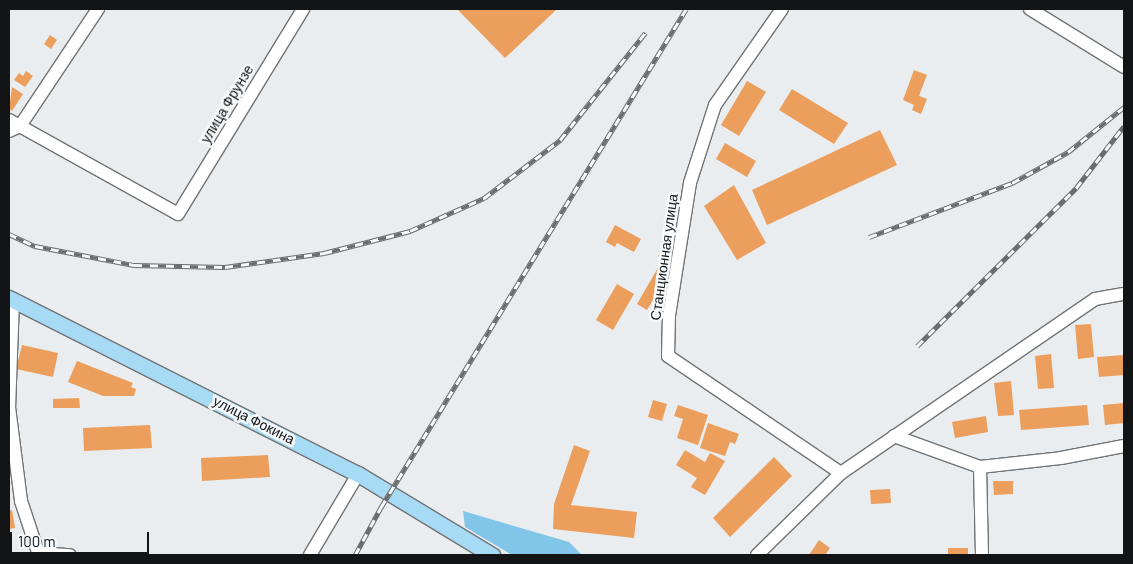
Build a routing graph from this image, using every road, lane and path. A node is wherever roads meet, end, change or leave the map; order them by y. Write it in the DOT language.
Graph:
graph roads {
  1 [pos="98,9"];
  2 [pos="303,9"];
  3 [pos="782,9"];
  4 [pos="1030,9"];
  5 [pos="1124,67"];
  6 [pos="13,126"];
  7 [pos="1124,294"];
  8 [pos="11,299"];
  9 [pos="894,436"];
  10 [pos="1124,446"];
  11 [pos="980,467"];
  12 [pos="841,473"];
  13 [pos="358,474"];
  14 [pos="15,502"];
  15 [pos="38,554"];
  16 [pos="70,555"];
  17 [pos="310,555"];
  18 [pos="492,555"];
  19 [pos="757,555"];
  20 [pos="982,555"];
  1 -- 6 [label="street"];
  2 -- 6 [label="street, улица Фрунзе"];
  3 -- 12 [label="street, Станционная улица"];
  4 -- 5 [label="street"];
  7 -- 9 [label="street"];
  8 -- 13 [label="main road, улица Фокина"];
  8 -- 14 [label="street"];
  9 -- 11 [label="street"];
  9 -- 12 [label="street"];
  10 -- 11 [label="street"];
  11 -- 20 [label="street"];
  12 -- 19 [label="street"];
  13 -- 17 [label="street"];
  13 -- 18 [label="main road, улица Фокина"];
  14 -- 15 [label="street"];
  15 -- 16 [label="street"];
}
